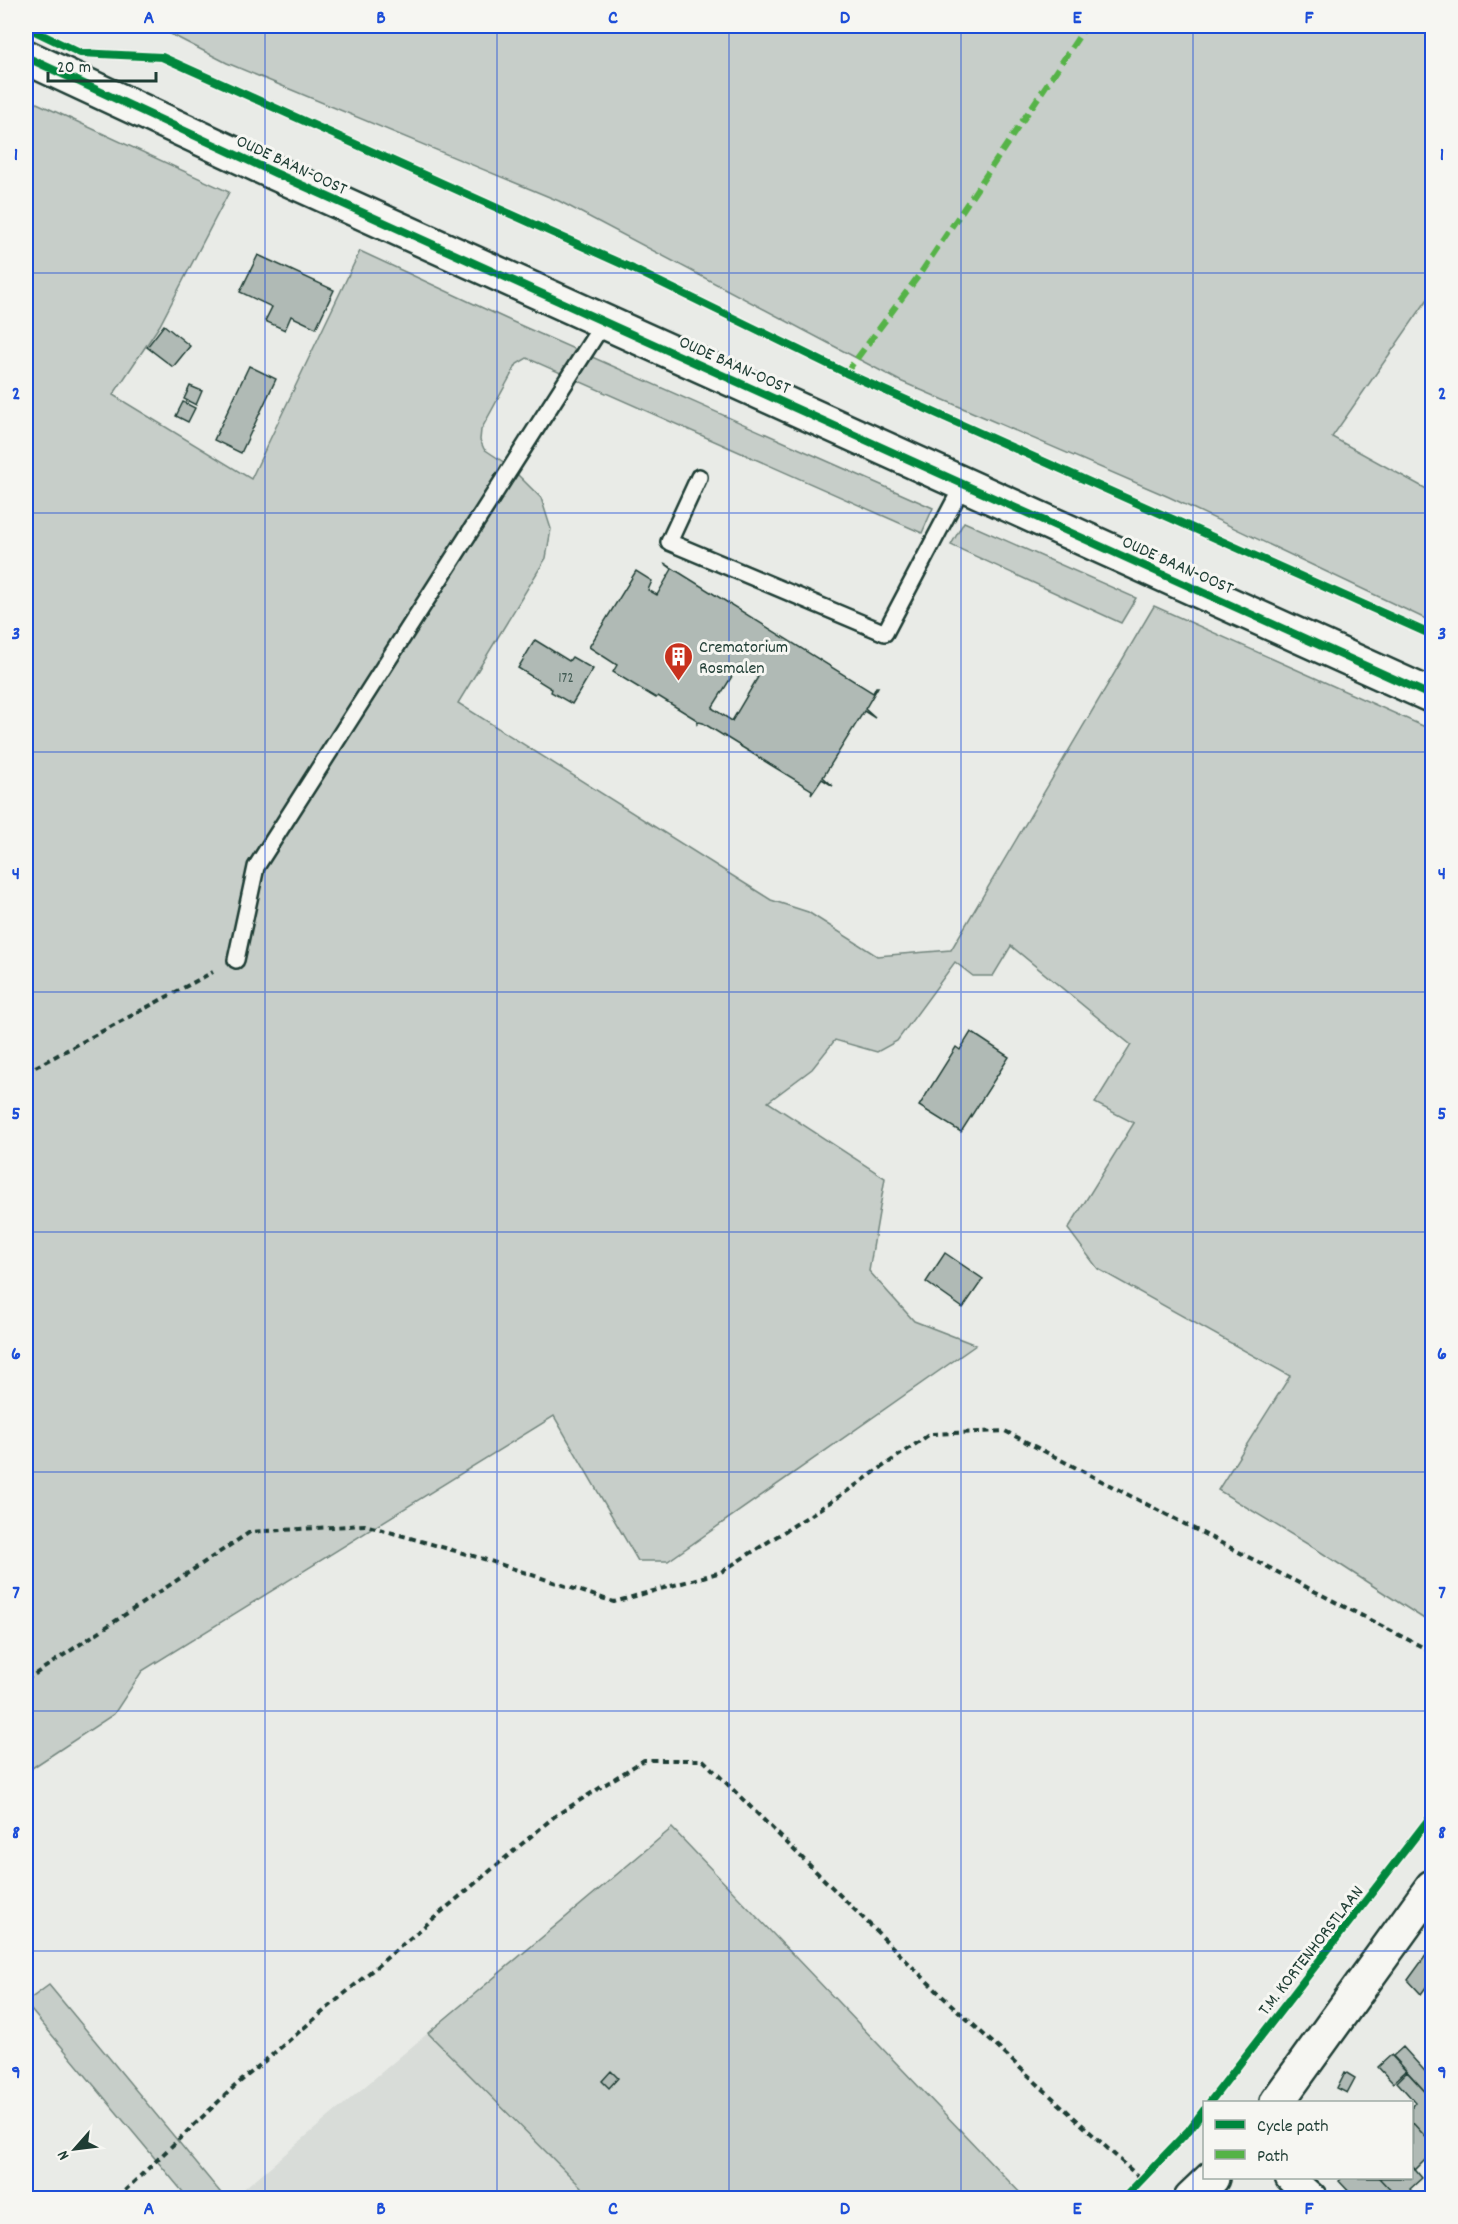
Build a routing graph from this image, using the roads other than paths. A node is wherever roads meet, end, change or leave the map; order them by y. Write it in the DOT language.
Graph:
graph roads {
  1 [pos="26,57"];
  2 [pos="604,322"];
  3 [pos="699,477"];
  4 [pos="964,483"];
  5 [pos="1432,696"];
  6 [pos="236,960"];
  7 [pos="1432,1887"];
  8 [pos="1278,2101"];
  9 [pos="1211,2179"];
  10 [pos="1291,2179"];
  11 [pos="1191,2199"];
  12 [pos="1312,2199"];
  1 -- 2 [label="street, OUDE BAAN-OOST"];
  2 -- 4 [label="street, OUDE BAAN-OOST"];
  2 -- 6 [label="lane"];
  3 -- 4 [label="lane"];
  4 -- 5 [label="street, OUDE BAAN-OOST"];
  7 -- 8 [label="street"];
  9 -- 11 [label="street"];
  10 -- 12 [label="street"];
}
